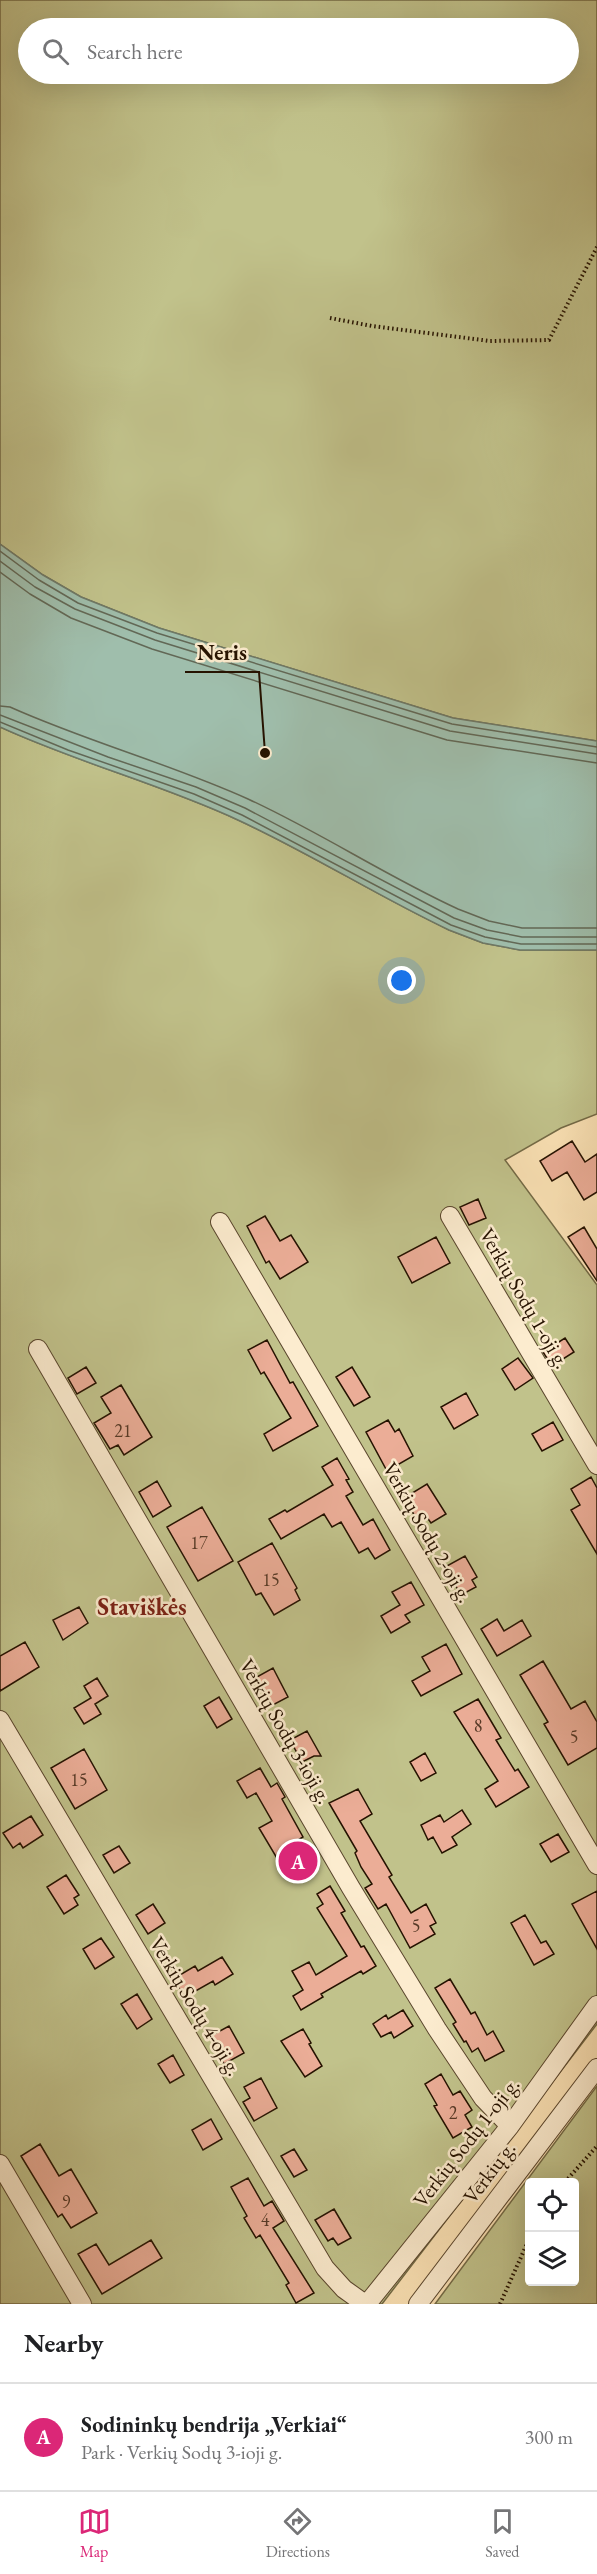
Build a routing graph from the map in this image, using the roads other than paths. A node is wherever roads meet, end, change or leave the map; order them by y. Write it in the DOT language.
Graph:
graph roads {
  1 [pos="450,1216"];
  2 [pos="220,1222"];
  3 [pos="38,1349"];
  4 [pos="597,1465"];
  5 [pos="0,1720"];
  6 [pos="597,1865"];
  7 [pos="597,2005"];
  8 [pos="597,2068"];
  9 [pos="510,2126"];
  10 [pos="0,2164"];
  11 [pos="82,2304"];
  12 [pos="366,2304"];
  13 [pos="418,2304"];
  1 -- 4 [label="street, Verkių Sodų 1-oji g."];
  2 -- 6 [label="street, Verkių Sodų 2-oji g."];
  3 -- 9 [label="street, Verkių Sodų 3-ioji g."];
  5 -- 12 [label="street, Verkių Sodų 4-oji g."];
  7 -- 9 [label="street, Verkių Sodų 1-oji g."];
  8 -- 13 [label="street, Verkių g."];
  9 -- 12 [label="street, Verkių Sodų 1-oji g."];
  10 -- 11 [label="street"];
}
